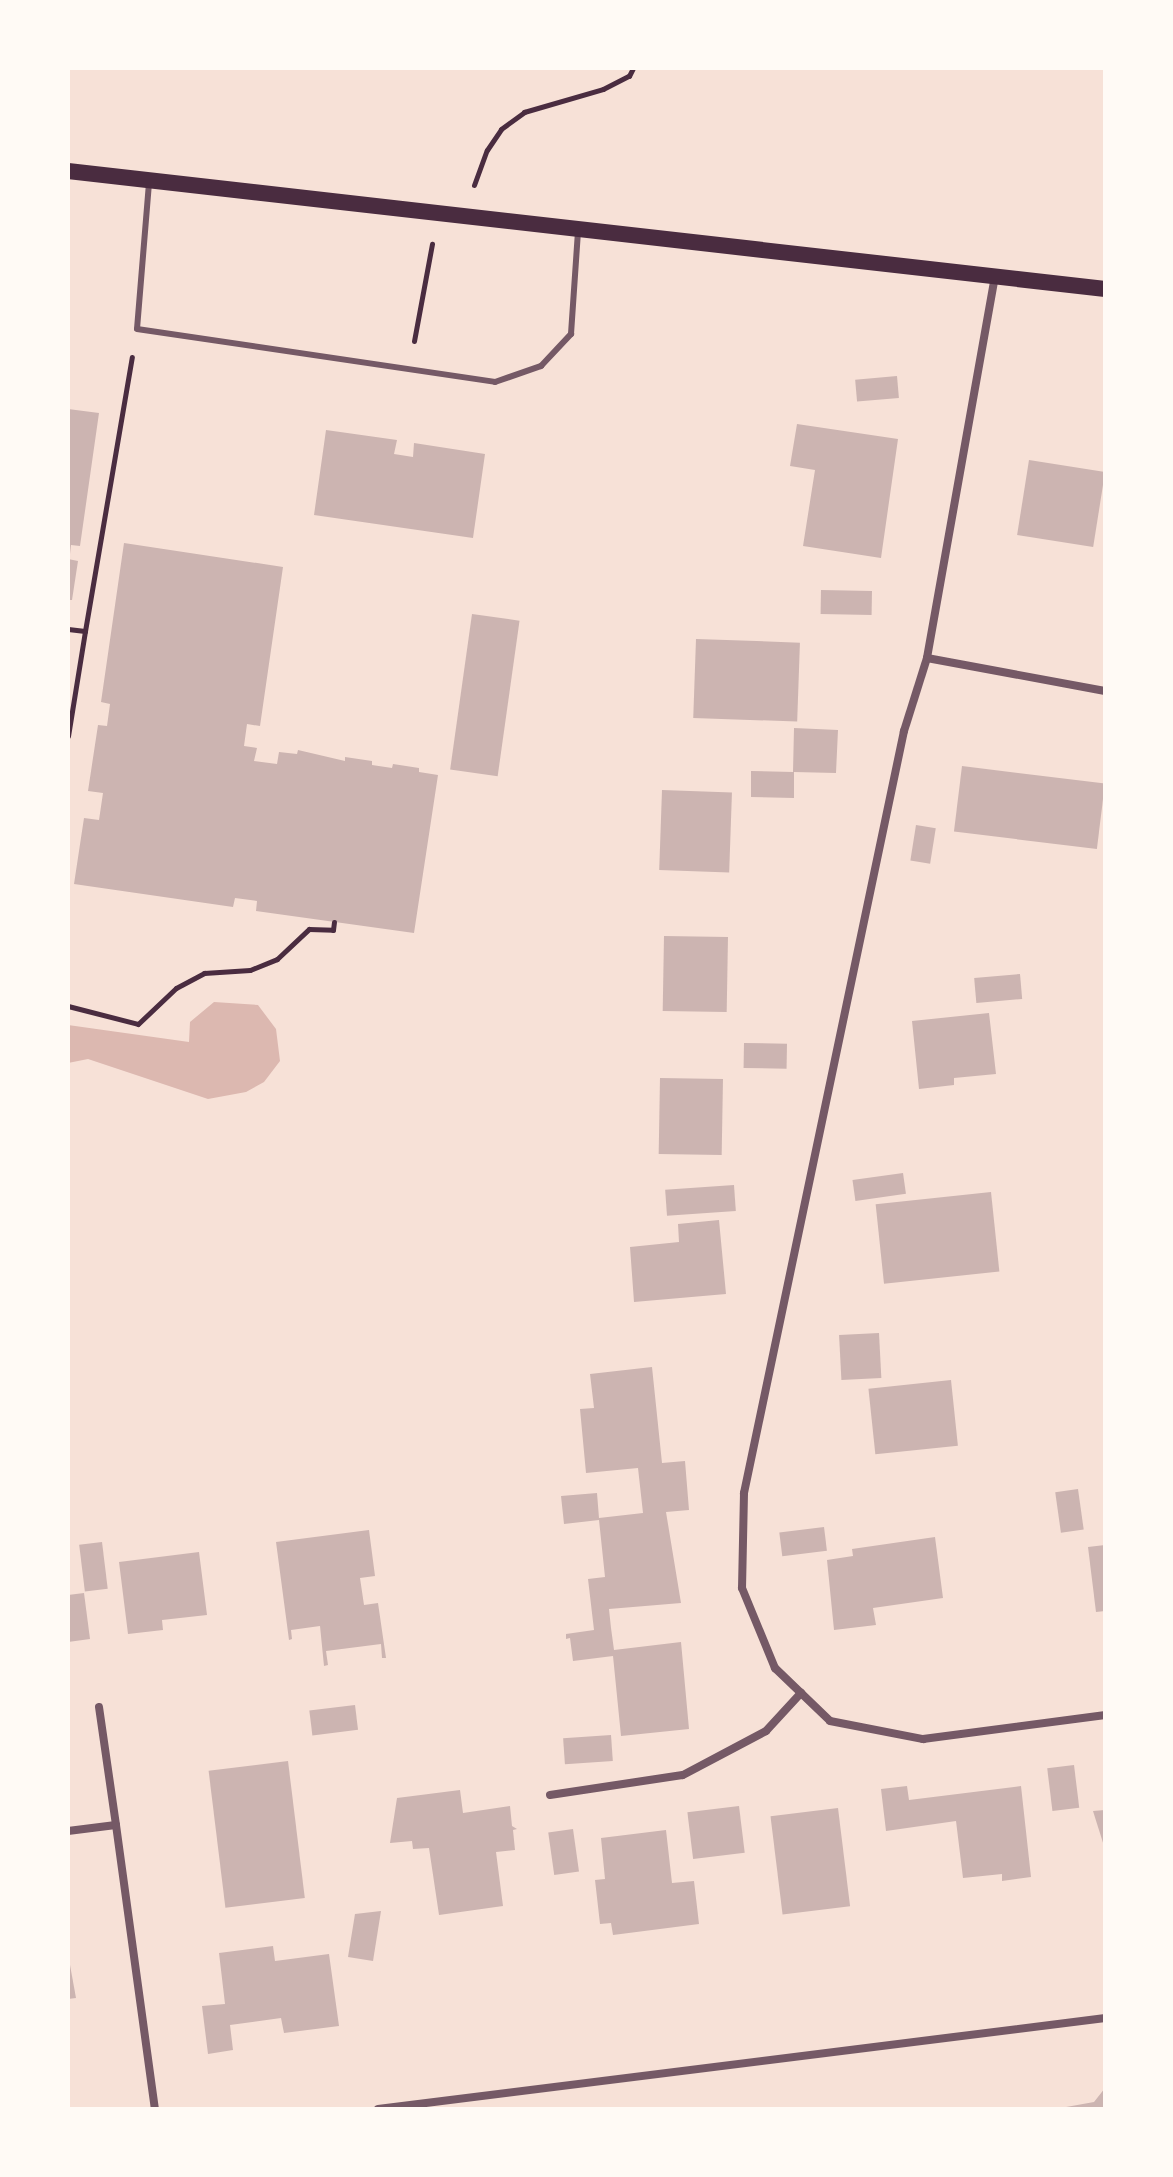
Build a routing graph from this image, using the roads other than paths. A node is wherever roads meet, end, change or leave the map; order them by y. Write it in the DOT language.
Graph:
graph roads {
  1 [pos="68,171"];
  2 [pos="149,180"];
  3 [pos="578,227"];
  4 [pos="995,275"];
  5 [pos="1105,289"];
  6 [pos="927,658"];
  7 [pos="1105,691"];
  8 [pos="801,1693"];
  9 [pos="99,1707"];
  10 [pos="1105,1715"];
  11 [pos="550,1795"];
  12 [pos="116,1825"];
  13 [pos="68,1831"];
  14 [pos="1105,2018"];
  15 [pos="155,2109"];
  16 [pos="378,2109"];
  1 -- 2 [label="main road"];
  2 -- 3 [label="main road"];
  2 -- 3 [label="lane"];
  3 -- 4 [label="main road"];
  4 -- 5 [label="main road"];
  4 -- 6 [label="street"];
  6 -- 7 [label="street"];
  6 -- 8 [label="street"];
  8 -- 10 [label="street"];
  8 -- 11 [label="street"];
  9 -- 12 [label="street"];
  12 -- 13 [label="street"];
  12 -- 15 [label="street"];
  14 -- 16 [label="street"];
}
